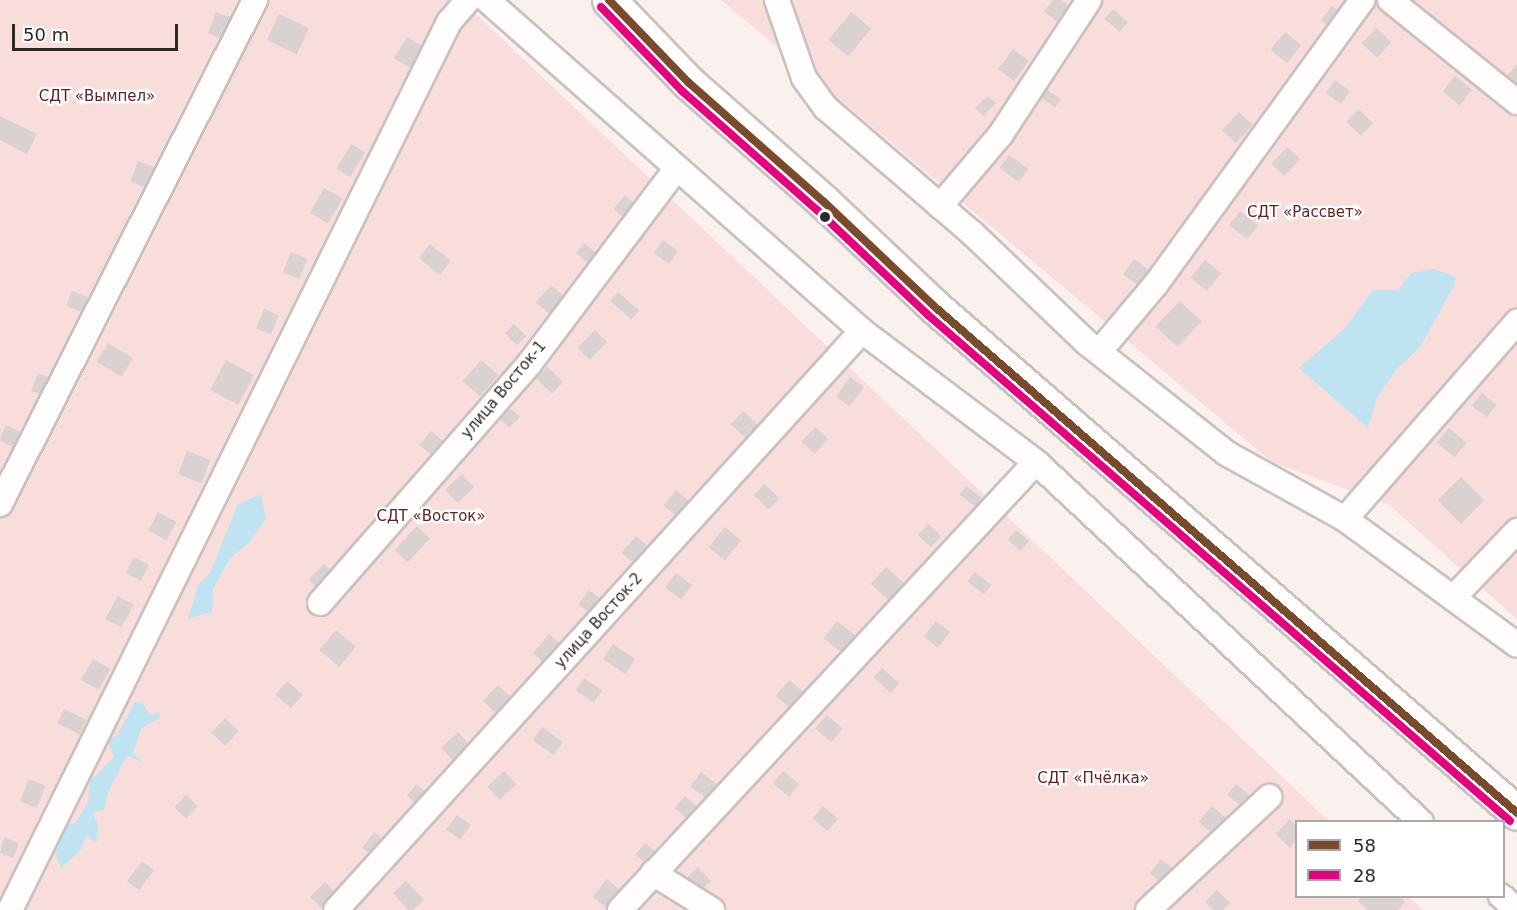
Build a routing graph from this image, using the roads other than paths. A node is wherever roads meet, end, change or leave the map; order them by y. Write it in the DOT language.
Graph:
graph roads {
  1 [pos="255,0"];
  2 [pos="468,0"];
  3 [pos="487,0"];
  4 [pos="609,0"];
  5 [pos="777,0"];
  6 [pos="1089,0"];
  7 [pos="1362,0"];
  8 [pos="1390,0"];
  9 [pos="1517,102"];
  10 [pos="677,168"];
  11 [pos="940,206"];
  12 [pos="1517,322"];
  13 [pos="862,331"];
  14 [pos="1099,352"];
  15 [pos="1036,462"];
  16 [pos="0,504"];
  17 [pos="1345,519"];
  18 [pos="1517,531"];
  19 [pos="1453,598"];
  20 [pos="320,603"];
  21 [pos="1517,645"];
  22 [pos="1269,797"];
  23 [pos="1517,813"];
  24 [pos="1419,820"];
  25 [pos="653,873"];
  26 [pos="1502,898"];
  27 [pos="10,910"];
  28 [pos="336,910"];
  29 [pos="620,910"];
  30 [pos="712,910"];
  31 [pos="1148,910"];
  32 [pos="1516,910"];
  1 -- 16 [label="street"];
  2 -- 27 [label="street"];
  3 -- 10 [label="street"];
  4 -- 23 [label="highway"];
  5 -- 11 [label="street"];
  6 -- 11 [label="street"];
  7 -- 14 [label="street"];
  8 -- 9 [label="street"];
  10 -- 13 [label="street"];
  10 -- 20 [label="street, улица Восток-1"];
  11 -- 14 [label="street"];
  12 -- 17 [label="street"];
  13 -- 15 [label="street"];
  13 -- 28 [label="street, улица Восток-2"];
  14 -- 17 [label="street"];
  15 -- 24 [label="street"];
  15 -- 25 [label="street"];
  17 -- 19 [label="street"];
  18 -- 19 [label="street"];
  19 -- 21 [label="street"];
  22 -- 31 [label="street"];
  25 -- 29 [label="street"];
  25 -- 30 [label="street"];
  26 -- 32 [label="street"];
}
